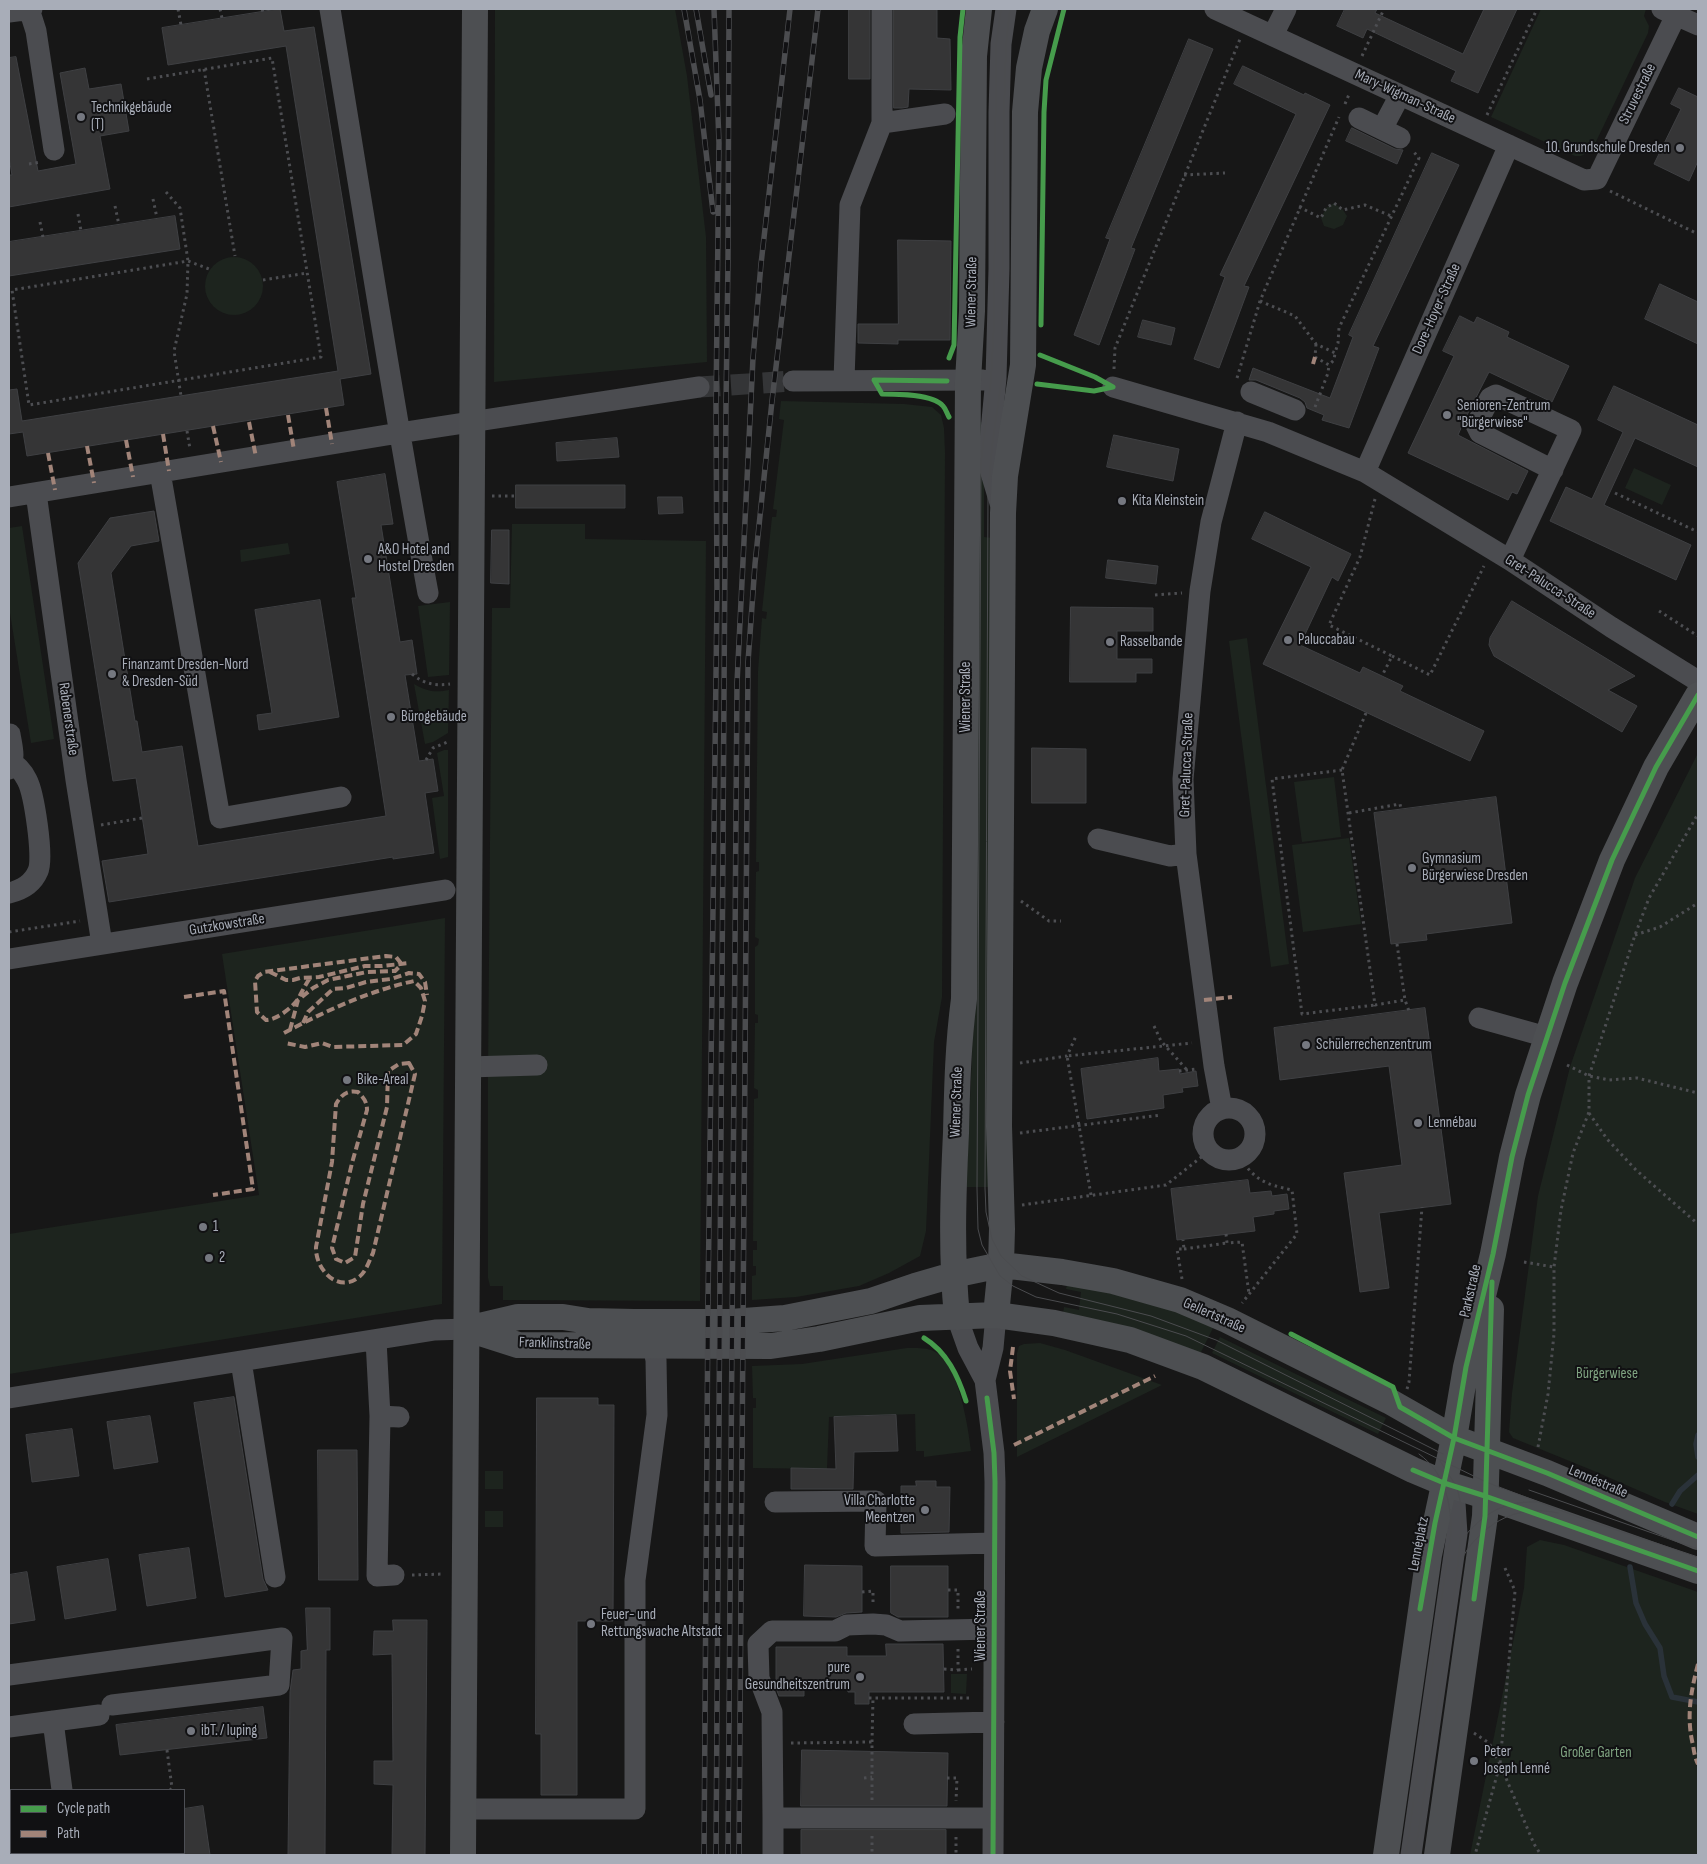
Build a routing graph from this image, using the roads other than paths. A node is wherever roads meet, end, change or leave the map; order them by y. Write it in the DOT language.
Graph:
graph roads {
  1 [pos="31,9"];
  2 [pos="330,9"];
  3 [pos="475,9"];
  4 [pos="882,9"];
  5 [pos="979,9"];
  6 [pos="1006,9"];
  7 [pos="1045,9"];
  8 [pos="1215,9"];
  9 [pos="1286,9"];
  10 [pos="1672,11"];
  11 [pos="9,12"];
  12 [pos="1698,25"];
  13 [pos="1273,35"];
  14 [pos="1400,95"];
  15 [pos="1348,112"];
  16 [pos="945,114"];
  17 [pos="882,123"];
  18 [pos="1509,145"];
  19 [pos="54,150"];
  20 [pos="1597,179"];
  21 [pos="996,376"];
  22 [pos="793,380"];
  23 [pos="844,380"];
  24 [pos="698,387"];
  25 [pos="1113,387"];
  26 [pos="1243,389"];
  27 [pos="472,422"];
  28 [pos="1237,422"];
  29 [pos="1268,432"];
  30 [pos="399,433"];
  31 [pos="1553,470"];
  32 [pos="160,472"];
  33 [pos="1365,472"];
  34 [pos="36,493"];
  35 [pos="9,497"];
  36 [pos="1510,560"];
  37 [pos="428,592"];
  38 [pos="1698,682"];
  39 [pos="1698,695"];
  40 [pos="9,731"];
  41 [pos="10,766"];
  42 [pos="341,797"];
  43 [pos="1098,839"];
  44 [pos="1186,854"];
  45 [pos="9,885"];
  46 [pos="445,890"];
  47 [pos="9,893"];
  48 [pos="102,944"];
  49 [pos="9,958"];
  50 [pos="1479,1018"];
  51 [pos="1547,1037"];
  52 [pos="537,1065"];
  53 [pos="468,1067"];
  54 [pos="1222,1109"];
  55 [pos="1493,1254"];
  56 [pos="1001,1266"];
  57 [pos="953,1275"];
  58 [pos="996,1315"];
  59 [pos="957,1317"];
  60 [pos="634,1322"];
  61 [pos="466,1329"];
  62 [pos="376,1340"];
  63 [pos="653,1346"];
  64 [pos="241,1361"];
  65 [pos="985,1380"];
  66 [pos="9,1398"];
  67 [pos="1454,1438"];
  68 [pos="1487,1450"];
  69 [pos="1447,1479"];
  70 [pos="1485,1496"];
  71 [pos="775,1502"];
  72 [pos="1457,1534"];
  73 [pos="1698,1537"];
  74 [pos="994,1543"];
  75 [pos="391,1568"];
  76 [pos="1698,1570"];
  77 [pos="275,1577"];
  78 [pos="994,1629"];
  79 [pos="9,1675"];
  80 [pos="53,1721"];
  81 [pos="994,1722"];
  82 [pos="914,1724"];
  83 [pos="9,1727"];
  84 [pos="62,1789"];
  85 [pos="464,1809"];
  86 [pos="773,1818"];
  87 [pos="994,1818"];
  88 [pos="463,1855"];
  89 [pos="773,1855"];
  90 [pos="993,1855"];
  91 [pos="1386,1855"];
  92 [pos="1410,1855"];
  93 [pos="1437,1855"];
  1 -- 11 [label="street"];
  1 -- 19 [label="street"];
  2 -- 30 [label="street"];
  3 -- 27 [label="main road"];
  4 -- 17 [label="street"];
  5 -- 21 [label="main road, Wiener Straße"];
  6 -- 21 [label="street"];
  7 -- 21 [label="main road, Wiener Straße"];
  8 -- 13 [label="street, Mary-Wigman-Straße"];
  9 -- 13 [label="street"];
  10 -- 12 [label="street"];
  10 -- 20 [label="street, Struvestraße"];
  13 -- 14 [label="street, Mary-Wigman-Straße"];
  14 -- 15 [label="street"];
  14 -- 18 [label="street, Mary-Wigman-Straße"];
  16 -- 17 [label="street"];
  17 -- 23 [label="street"];
  18 -- 20 [label="street, Mary-Wigman-Straße"];
  18 -- 33 [label="street, Dore-Hoyer-Straße"];
  21 -- 23 [label="street"];
  21 -- 56 [label="main road, Wiener Straße"];
  21 -- 57 [label="main road, Wiener Straße"];
  22 -- 23 [label="street"];
  24 -- 27 [label="street"];
  25 -- 28 [label="street, Gret-Palucca-Straße"];
  26 -- 29 [label="street"];
  27 -- 30 [label="street"];
  27 -- 53 [label="main road"];
  28 -- 29 [label="street, Gret-Palucca-Straße"];
  28 -- 44 [label="street, Gret-Palucca-Straße"];
  29 -- 33 [label="street, Gret-Palucca-Straße"];
  30 -- 32 [label="street"];
  30 -- 37 [label="street"];
  31 -- 36 [label="street"];
  32 -- 34 [label="street"];
  32 -- 42 [label="street"];
  33 -- 36 [label="street, Gret-Palucca-Straße"];
  34 -- 35 [label="street"];
  34 -- 48 [label="street, Rabenerstraße"];
  36 -- 38 [label="street, Gret-Palucca-Straße"];
  39 -- 51 [label="main road"];
  40 -- 41 [label="street"];
  41 -- 45 [label="street"];
  41 -- 47 [label="street"];
  43 -- 44 [label="street"];
  44 -- 54 [label="street, Gret-Palucca-Straße"];
  46 -- 48 [label="street, Gutzkowstraße"];
  48 -- 49 [label="street, Gutzkowstraße"];
  50 -- 51 [label="street"];
  51 -- 55 [label="main road"];
  52 -- 53 [label="street"];
  53 -- 61 [label="main road"];
  54 -- 54 [label="street"];
  55 -- 67 [label="main road, Parkstraße"];
  55 -- 68 [label="main road, Parkstraße"];
  56 -- 57 [label="main road, Gellertstraße"];
  56 -- 58 [label="main road, Wiener Straße"];
  56 -- 67 [label="main road, Gellertstraße"];
  57 -- 59 [label="main road, Wiener Straße"];
  57 -- 60 [label="main road, Franklinstraße"];
  58 -- 59 [label="main road"];
  58 -- 65 [label="street, Wiener Straße"];
  58 -- 69 [label="main road"];
  59 -- 63 [label="main road, Franklinstraße"];
  59 -- 65 [label="street, Wiener Straße"];
  60 -- 61 [label="main road, Franklinstraße"];
  60 -- 63 [label="street"];
  61 -- 62 [label="street"];
  61 -- 63 [label="main road, Franklinstraße"];
  61 -- 85 [label="main road"];
  62 -- 64 [label="street"];
  62 -- 75 [label="street"];
  63 -- 85 [label="street"];
  64 -- 66 [label="street"];
  64 -- 77 [label="street"];
  65 -- 74 [label="street, Wiener Straße"];
  67 -- 68 [label="main road"];
  67 -- 69 [label="main road, Lennéplatz"];
  68 -- 70 [label="main road"];
  68 -- 73 [label="main road, Lennéstraße"];
  69 -- 70 [label="main road"];
  69 -- 72 [label="street"];
  69 -- 91 [label="main road, Lennéplatz"];
  70 -- 72 [label="street"];
  70 -- 76 [label="main road"];
  70 -- 93 [label="main road"];
  71 -- 74 [label="street"];
  72 -- 92 [label="street"];
  74 -- 78 [label="street, Wiener Straße"];
  78 -- 81 [label="street, Wiener Straße"];
  78 -- 86 [label="street"];
  79 -- 80 [label="street"];
  80 -- 83 [label="street"];
  80 -- 84 [label="street"];
  81 -- 82 [label="street"];
  81 -- 87 [label="street, Wiener Straße"];
  85 -- 88 [label="main road"];
  86 -- 87 [label="street"];
  86 -- 89 [label="street"];
  87 -- 90 [label="street, Wiener Straße"];
}
